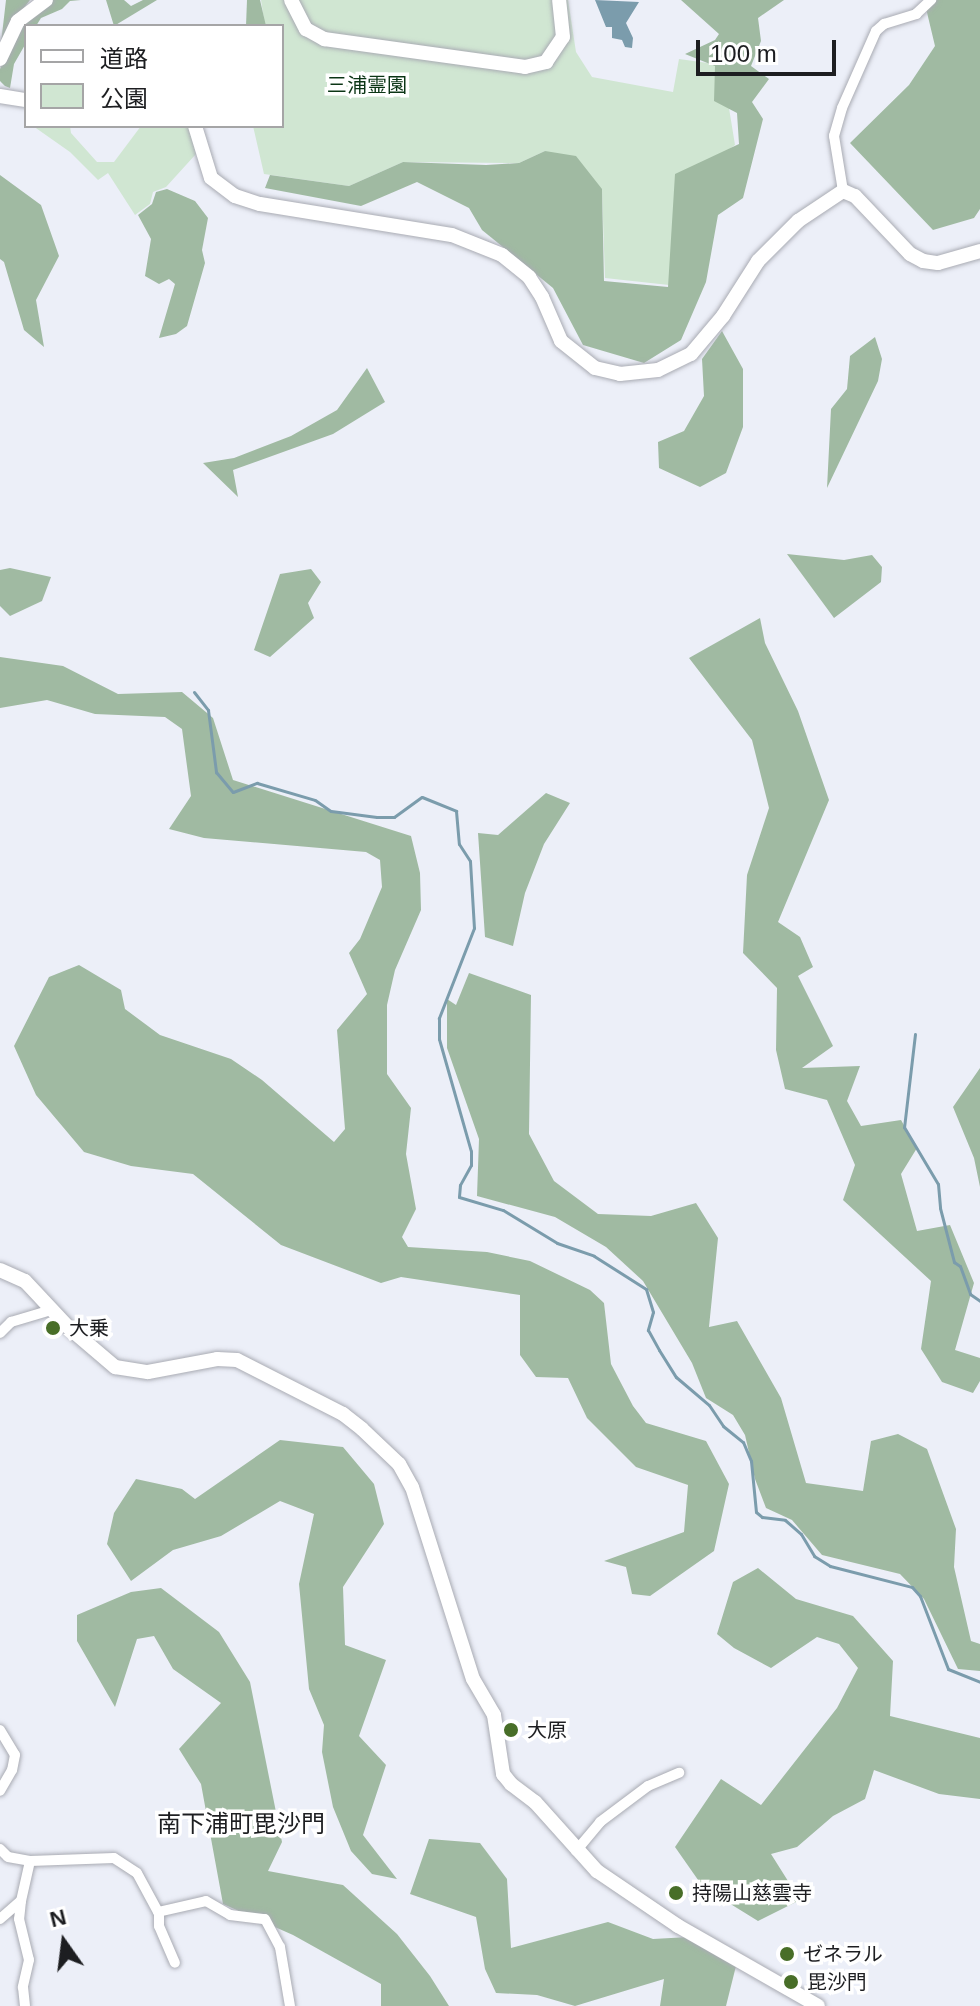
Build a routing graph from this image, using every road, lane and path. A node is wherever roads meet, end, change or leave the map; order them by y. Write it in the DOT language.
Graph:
graph roads {
  1 [pos="46,0"];
  2 [pos="291,0"];
  3 [pos="559,0"];
  4 [pos="931,0"];
  5 [pos="0,59"];
  6 [pos="0,96"];
  7 [pos="24,100"];
  8 [pos="196,128"];
  9 [pos="843,191"];
  10 [pos="980,251"];
  11 [pos="0,1270"];
  12 [pos="51,1310"];
  13 [pos="0,1333"];
  14 [pos="0,1730"];
  15 [pos="679,1773"];
  16 [pos="0,1791"];
  17 [pos="0,1849"];
  18 [pos="576,1851"];
  19 [pos="30,1861"];
  20 [pos="21,1901"];
  21 [pos="159,1912"];
  22 [pos="0,1919"];
  23 [pos="175,1963"];
  24 [pos="25,2006"];
  25 [pos="290,2006"];
  26 [pos="818,2006"];
  1 -- 5 [label="street"];
  2 -- 3 [label="street"];
  4 -- 9 [label="street"];
  6 -- 7 [label="street"];
  8 -- 9 [label="street"];
  9 -- 10 [label="street"];
  11 -- 12 [label="street"];
  12 -- 13 [label="street"];
  12 -- 18 [label="street"];
  14 -- 16 [label="street"];
  15 -- 18 [label="street"];
  17 -- 19 [label="street"];
  18 -- 26 [label="street"];
  19 -- 20 [label="street"];
  19 -- 21 [label="street"];
  20 -- 22 [label="street"];
  20 -- 24 [label="street"];
  21 -- 23 [label="street"];
  21 -- 25 [label="street"];
}
